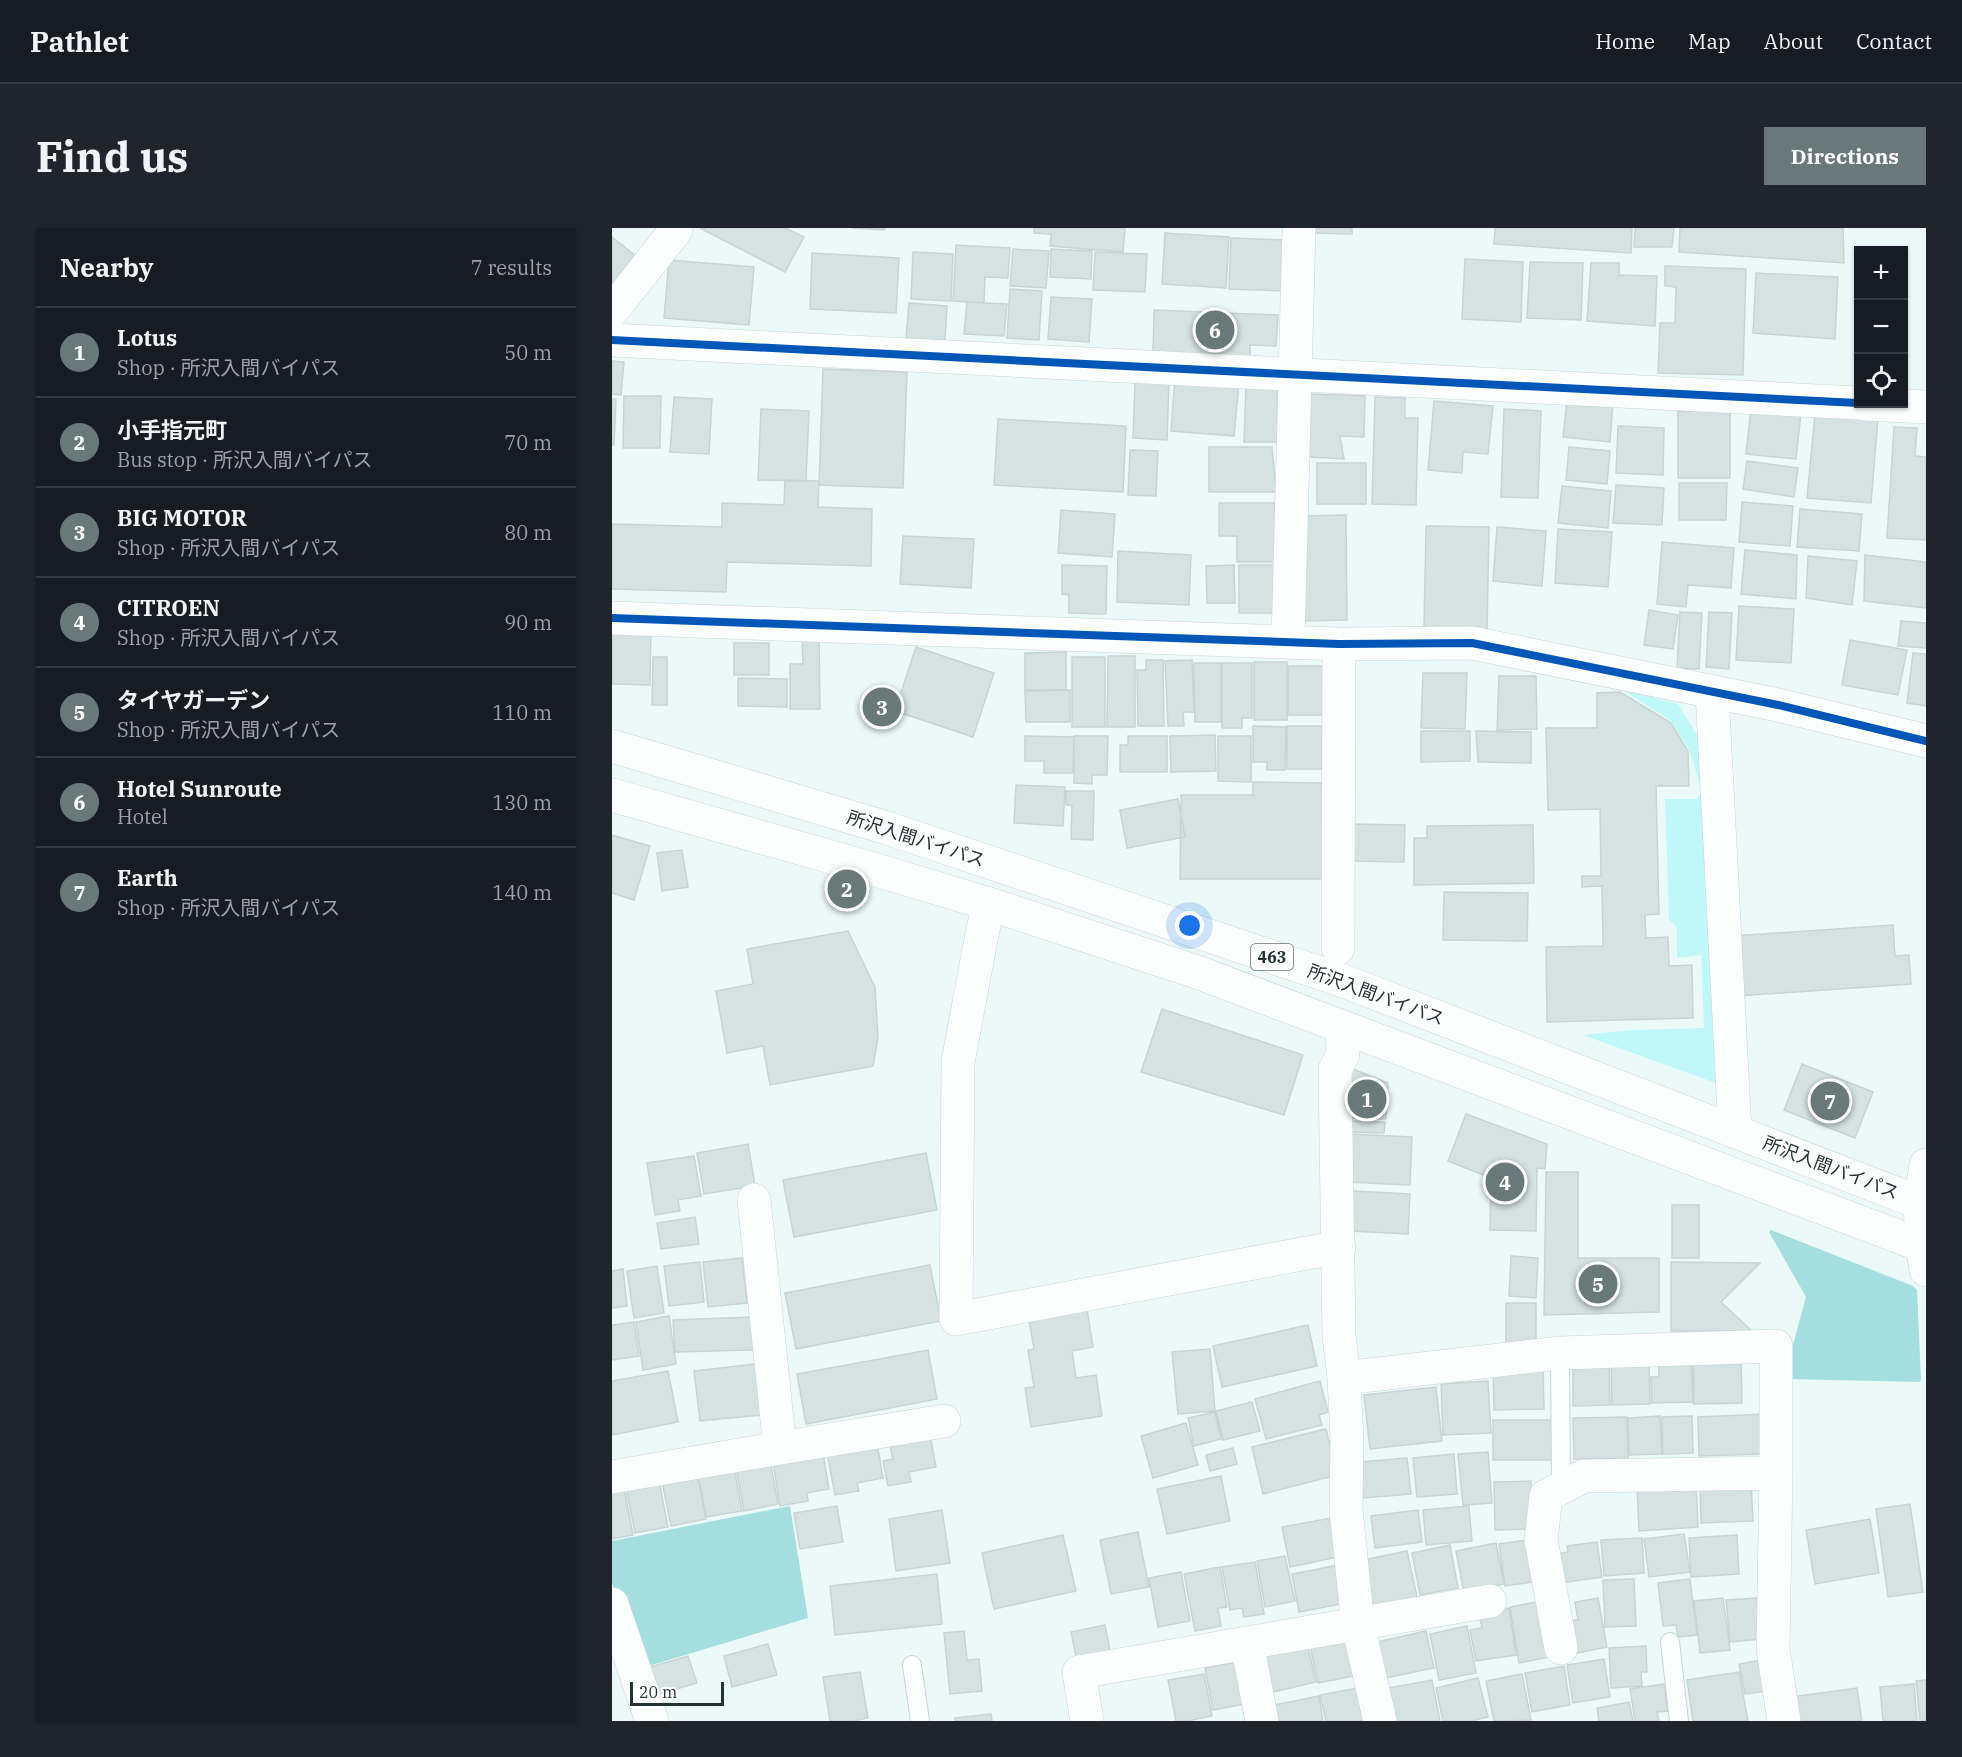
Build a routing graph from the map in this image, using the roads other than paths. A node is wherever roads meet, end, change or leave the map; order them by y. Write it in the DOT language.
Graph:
graph roads {
  1 [pos="676,228"];
  2 [pos="1299,228"];
  3 [pos="612,311"];
  4 [pos="612,340"];
  5 [pos="1296,375"];
  6 [pos="1854,403"];
  7 [pos="1908,406"];
  8 [pos="1926,407"];
  9 [pos="612,618"];
  10 [pos="1288,641"];
  11 [pos="1339,644"];
  12 [pos="1712,692"];
  13 [pos="1926,741"];
  14 [pos="612,746"];
  15 [pos="612,795"];
  16 [pos="989,904"];
  17 [pos="1338,948"];
  18 [pos="1342,1027"];
  19 [pos="1735,1132"];
  20 [pos="1926,1165"];
  21 [pos="754,1200"];
  22 [pos="1923,1204"];
  23 [pos="1339,1247"];
  24 [pos="1925,1254"];
  25 [pos="1560,1353"];
  26 [pos="1344,1378"];
  27 [pos="944,1421"];
  28 [pos="780,1448"];
  29 [pos="1776,1473"];
  30 [pos="612,1477"];
  31 [pos="1562,1488"];
  32 [pos="1490,1601"];
  33 [pos="612,1604"];
  34 [pos="1358,1624"];
  35 [pos="1670,1642"];
  36 [pos="1247,1643"];
  37 [pos="1561,1648"];
  38 [pos="912,1665"];
  39 [pos="652,1721"];
  40 [pos="920,1721"];
  41 [pos="1087,1721"];
  42 [pos="1262,1721"];
  43 [pos="1380,1721"];
  44 [pos="1679,1721"];
  45 [pos="1784,1721"];
  1 -- 3 [label="main road"];
  2 -- 5 [label="main road"];
  4 -- 5 [label="main road"];
  5 -- 6 [label="main road"];
  5 -- 10 [label="main road"];
  7 -- 8 [label="main road"];
  9 -- 10 [label="main road"];
  10 -- 11 [label="main road"];
  11 -- 12 [label="main road"];
  11 -- 17 [label="main road"];
  12 -- 13 [label="main road"];
  12 -- 19 [label="main road"];
  14 -- 19 [label="main road, 所沢入間バイパス / 463"];
  15 -- 16 [label="main road, 463"];
  16 -- 18 [label="main road, 463"];
  16 -- 23 [label="main road"];
  18 -- 23 [label="main road"];
  18 -- 24 [label="main road, 463"];
  19 -- 22 [label="main road, 所沢入間バイパス / 463"];
  20 -- 22 [label="main road"];
  21 -- 28 [label="main road"];
  22 -- 24 [label="main road"];
  23 -- 26 [label="main road"];
  25 -- 26 [label="main road"];
  25 -- 29 [label="main road"];
  25 -- 31 [label="lane"];
  26 -- 34 [label="main road"];
  27 -- 28 [label="main road"];
  28 -- 30 [label="main road"];
  29 -- 31 [label="main road"];
  29 -- 45 [label="main road"];
  31 -- 37 [label="main road"];
  32 -- 34 [label="main road"];
  33 -- 39 [label="main road"];
  34 -- 36 [label="main road"];
  34 -- 43 [label="main road"];
  35 -- 44 [label="lane"];
  36 -- 41 [label="main road"];
  36 -- 42 [label="main road"];
  38 -- 40 [label="lane"];
}
